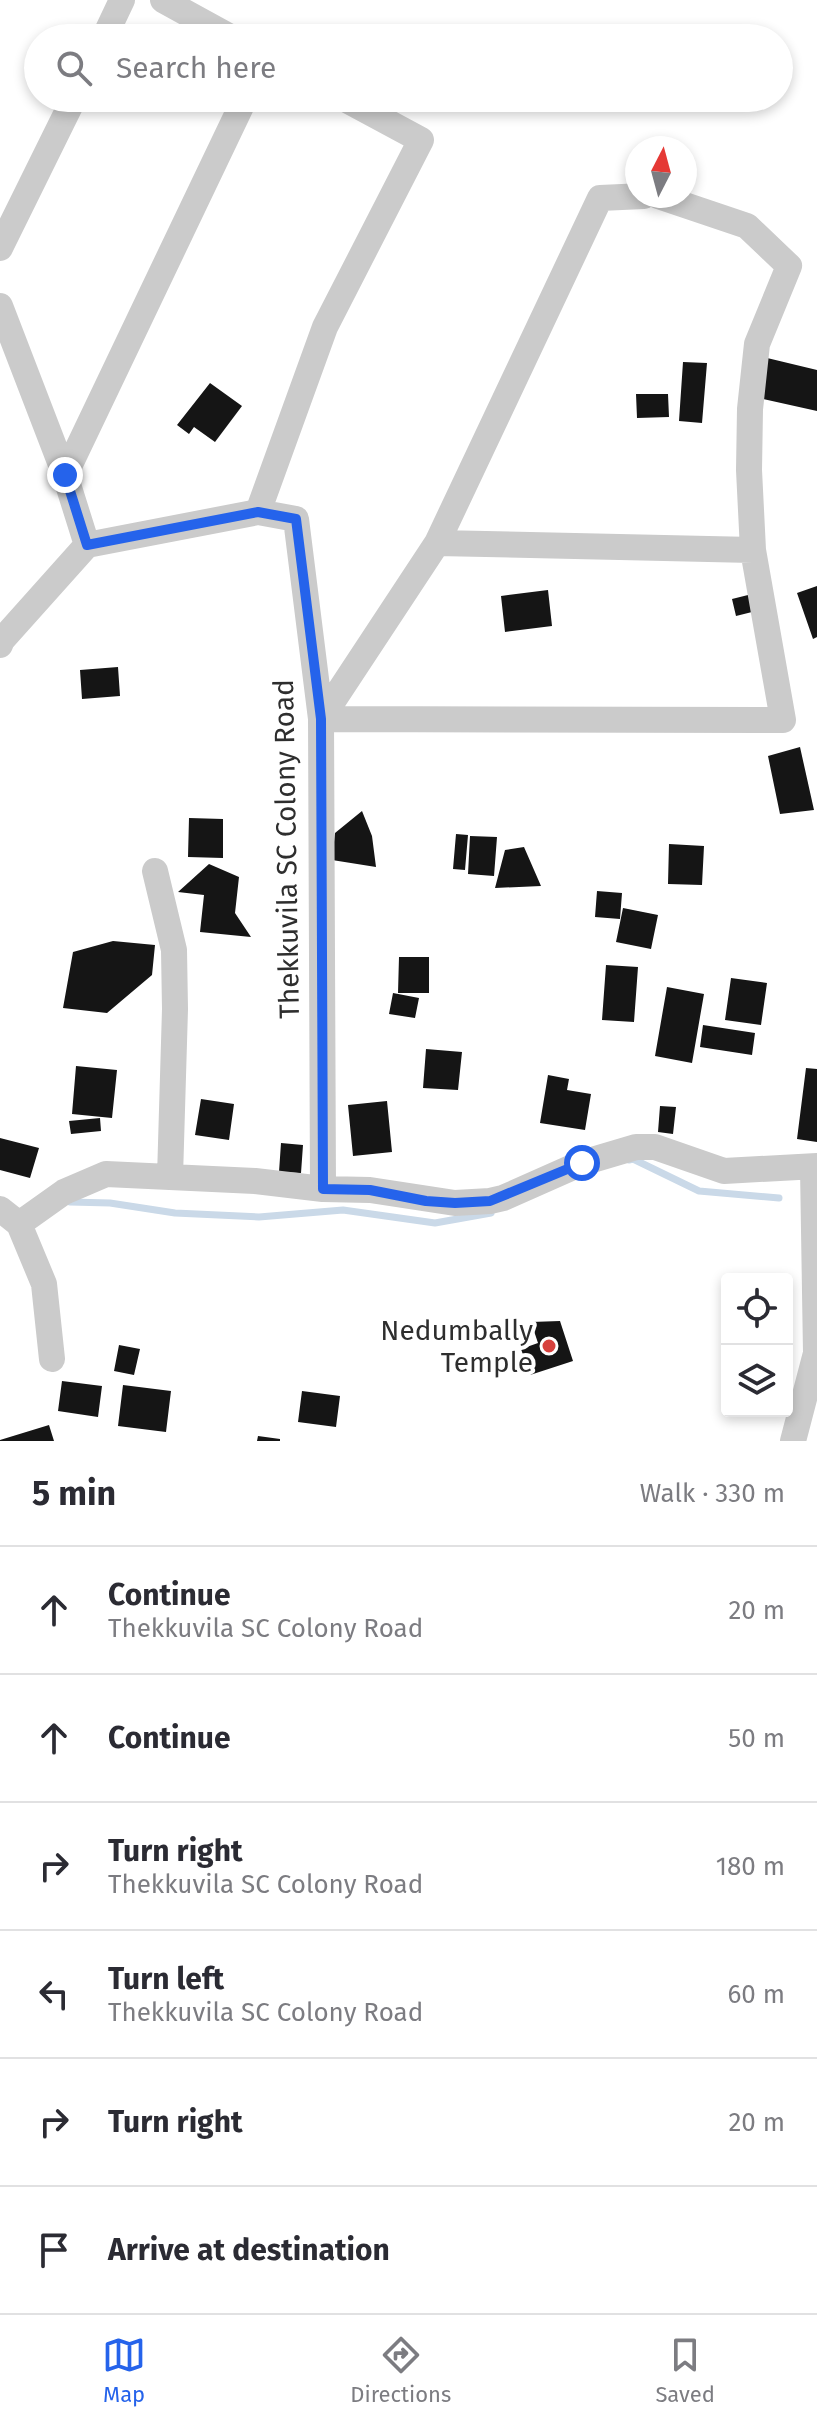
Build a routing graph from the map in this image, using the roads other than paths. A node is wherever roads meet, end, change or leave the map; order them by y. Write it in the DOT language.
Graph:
graph roads {
  1 [pos="122,0"];
  2 [pos="163,0"];
  3 [pos="111,24"];
  4 [pos="207,24"];
  5 [pos="67,112"];
  6 [pos="238,112"];
  7 [pos="369,112"];
  8 [pos="625,197"];
  9 [pos="694,208"];
  10 [pos="0,248"];
  11 [pos="0,306"];
  12 [pos="65,475"];
  13 [pos="258,512"];
  14 [pos="437,543"];
  15 [pos="87,545"];
  16 [pos="753,550"];
  17 [pos="1,641"];
  18 [pos="321,719"];
  19 [pos="155,871"];
  20 [pos="815,1167"];
  21 [pos="170,1177"];
  22 [pos="323,1189"];
  23 [pos="9,1217"];
  24 [pos="52,1359"];
  25 [pos="793,1441"];
  1 -- 3 [label="street"];
  2 -- 4 [label="street"];
  5 -- 10 [label="street"];
  6 -- 12 [label="street"];
  7 -- 13 [label="street"];
  8 -- 14 [label="street"];
  9 -- 16 [label="street"];
  11 -- 12 [label="street"];
  12 -- 15 [label="street"];
  13 -- 15 [label="street, Thekkuvila SC Colony Road"];
  13 -- 18 [label="street, Thekkuvila SC Colony Road"];
  14 -- 16 [label="street"];
  14 -- 18 [label="street"];
  15 -- 17 [label="street"];
  16 -- 18 [label="street"];
  18 -- 22 [label="street, Thekkuvila SC Colony Road"];
  19 -- 21 [label="street"];
  20 -- 22 [label="street"];
  20 -- 25 [label="street"];
  21 -- 22 [label="street"];
  21 -- 23 [label="street"];
  23 -- 24 [label="street"];
}
